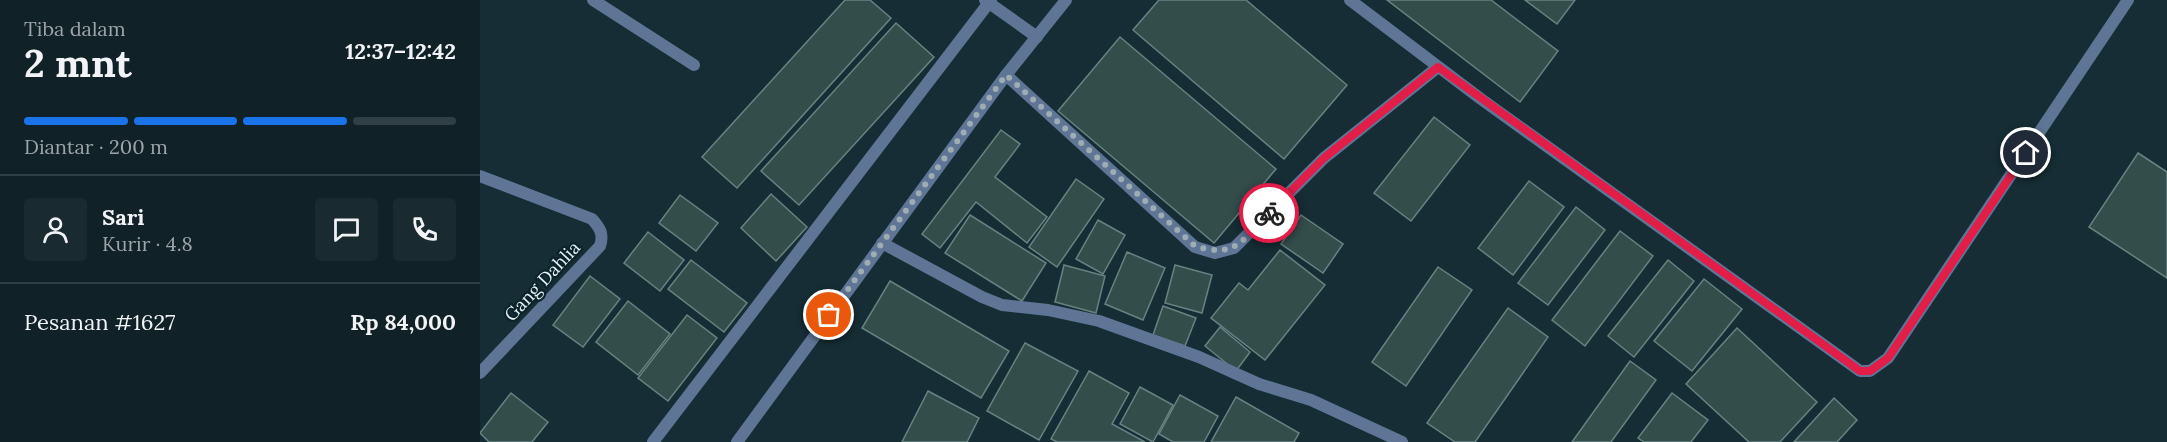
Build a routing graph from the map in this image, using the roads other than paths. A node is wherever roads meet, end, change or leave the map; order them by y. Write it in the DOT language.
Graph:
graph roads {
  1 [pos="593,0"];
  2 [pos="1066,0"];
  3 [pos="1350,0"];
  4 [pos="2128,0"];
  5 [pos="991,3"];
  6 [pos="1032,33"];
  7 [pos="694,65"];
  8 [pos="1438,67"];
  9 [pos="1006,75"];
  10 [pos="480,176"];
  11 [pos="882,243"];
  12 [pos="480,373"];
  13 [pos="653,442"];
  14 [pos="737,442"];
  15 [pos="1402,442"];
  1 -- 7 [label="street"];
  2 -- 6 [label="street"];
  3 -- 8 [label="street"];
  4 -- 8 [label="street"];
  5 -- 6 [label="street"];
  5 -- 13 [label="street"];
  6 -- 9 [label="street"];
  8 -- 9 [label="street"];
  9 -- 11 [label="street"];
  10 -- 12 [label="street, Gang Dahlia"];
  11 -- 14 [label="street"];
  11 -- 15 [label="street"];
}
